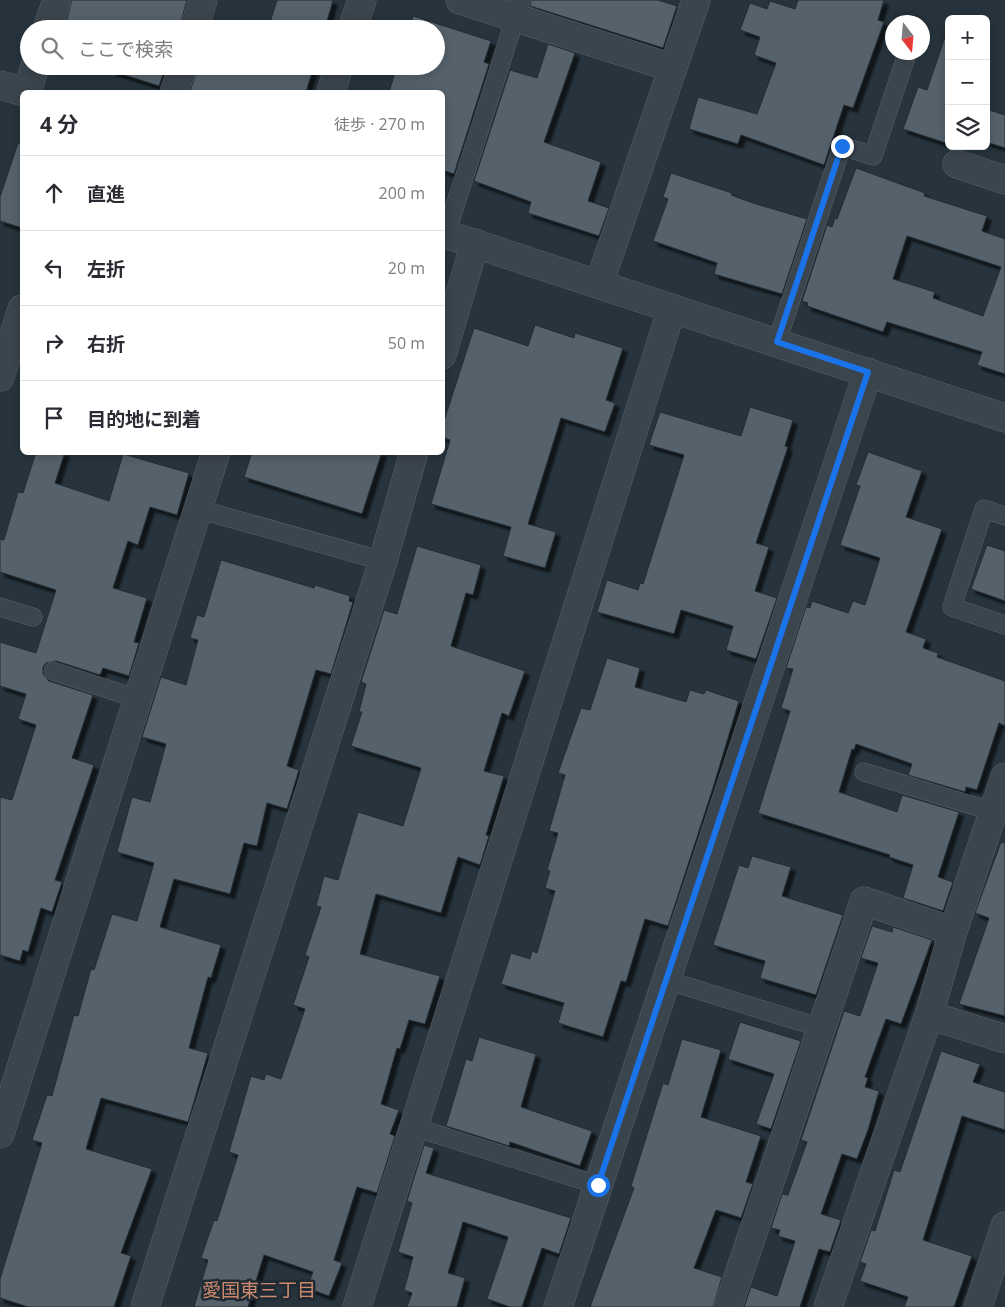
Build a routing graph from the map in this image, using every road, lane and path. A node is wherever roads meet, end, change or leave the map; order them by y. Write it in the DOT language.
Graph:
graph roads {
  1 [pos="56,0"];
  2 [pos="204,0"];
  3 [pos="362,0"];
  4 [pos="460,0"];
  5 [pos="696,0"];
  6 [pos="518,9"];
  7 [pos="50,20"];
  8 [pos="197,20"];
  9 [pos="355,20"];
  10 [pos="905,60"];
  11 [pos="673,68"];
  12 [pos="32,75"];
  13 [pos="179,75"];
  14 [pos="337,75"];
  15 [pos="0,85"];
  16 [pos="20,90"];
  17 [pos="27,90"];
  18 [pos="175,90"];
  19 [pos="332,90"];
  20 [pos="957,164"];
  21 [pos="1005,180"];
  22 [pos="445,230"];
  23 [pos="445,233"];
  24 [pos="475,243"];
  25 [pos="599,284"];
  26 [pos="672,308"];
  27 [pos="20,315"];
  28 [pos="777,342"];
  29 [pos="445,345"];
  30 [pos="868,372"];
  31 [pos="0,377"];
  32 [pos="1005,418"];
  33 [pos="215,455"];
  34 [pos="413,455"];
  35 [pos="198,509"];
  36 [pos="1005,516"];
  37 [pos="383,562"];
  38 [pos="0,607"];
  39 [pos="33,618"];
  40 [pos="1005,625"];
  41 [pos="53,671"];
  42 [pos="138,699"];
  43 [pos="864,772"];
  44 [pos="1005,777"];
  45 [pos="994,812"];
  46 [pos="953,931"];
  47 [pos="666,980"];
  48 [pos="929,1015"];
  49 [pos="821,1028"];
  50 [pos="1005,1039"];
  51 [pos="414,1127"];
  52 [pos="0,1134"];
  53 [pos="598,1185"];
  54 [pos="1005,1226"];
  55 [pos="145,1307"];
  56 [pos="358,1307"];
  57 [pos="558,1307"];
  58 [pos="728,1307"];
  59 [pos="828,1307"];
  60 [pos="978,1307"];
  1 -- 7 [label="street"];
  2 -- 8 [label="street"];
  3 -- 9 [label="street"];
  4 -- 6 [label="street"];
  5 -- 11 [label="street"];
  6 -- 11 [label="street"];
  6 -- 22 [label="lane"];
  10 -- 28 [label="lane"];
  11 -- 25 [label="street"];
  12 -- 17 [label="street"];
  13 -- 18 [label="street"];
  14 -- 19 [label="street"];
  15 -- 16 [label="street"];
  20 -- 21 [label="street"];
  23 -- 24 [label="street"];
  24 -- 25 [label="street"];
  24 -- 29 [label="street"];
  25 -- 26 [label="street"];
  26 -- 28 [label="street"];
  26 -- 51 [label="street"];
  27 -- 31 [label="street"];
  28 -- 30 [label="street"];
  30 -- 32 [label="street"];
  30 -- 47 [label="street"];
  33 -- 35 [label="street"];
  34 -- 37 [label="street"];
  35 -- 37 [label="lane"];
  35 -- 42 [label="street"];
  36 -- 40 [label="lane"];
  37 -- 55 [label="street"];
  38 -- 39 [label="lane"];
  41 -- 42 [label="lane"];
  42 -- 52 [label="street"];
  43 -- 45 [label="lane"];
  44 -- 45 [label="street"];
  45 -- 46 [label="street"];
  46 -- 48 [label="street"];
  46 -- 49 [label="street"];
  47 -- 49 [label="lane"];
  47 -- 53 [label="street"];
  48 -- 50 [label="street"];
  48 -- 59 [label="street"];
  49 -- 58 [label="street"];
  51 -- 53 [label="lane"];
  51 -- 56 [label="street"];
  53 -- 57 [label="street"];
  54 -- 60 [label="street"];
}
